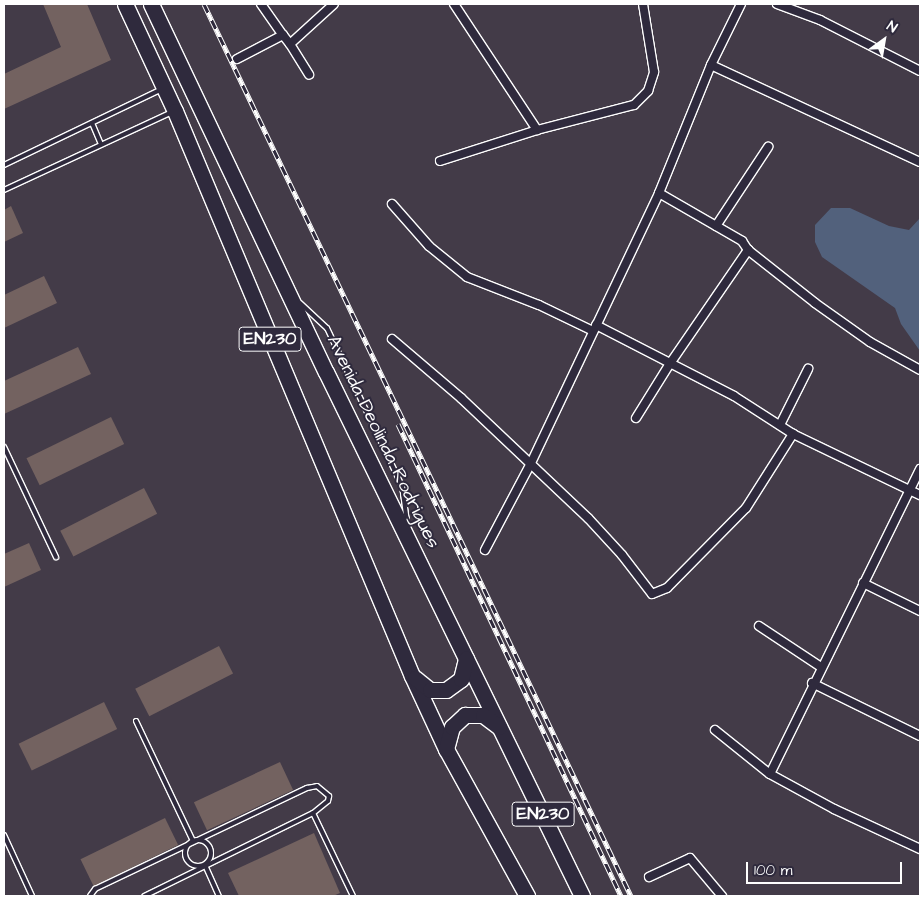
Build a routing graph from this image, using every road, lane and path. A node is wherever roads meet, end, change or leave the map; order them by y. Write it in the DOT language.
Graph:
graph roads {
  1 [pos="125,4"];
  2 [pos="151,4"];
  3 [pos="261,4"];
  4 [pos="334,4"];
  5 [pos="454,4"];
  6 [pos="643,4"];
  7 [pos="741,4"];
  8 [pos="778,4"];
  9 [pos="283,35"];
  10 [pos="290,44"];
  11 [pos="237,59"];
  12 [pos="711,65"];
  13 [pos="920,71"];
  14 [pos="309,75"];
  15 [pos="164,88"];
  16 [pos="175,111"];
  17 [pos="92,123"];
  18 [pos="537,130"];
  19 [pos="101,144"];
  20 [pos="768,147"];
  21 [pos="440,160"];
  22 [pos="920,162"];
  23 [pos="4,165"];
  24 [pos="4,190"];
  25 [pos="659,193"];
  26 [pos="392,204"];
  27 [pos="716,226"];
  28 [pos="748,250"];
  29 [pos="595,328"];
  30 [pos="392,340"];
  31 [pos="669,364"];
  32 [pos="808,369"];
  33 [pos="920,370"];
  34 [pos="636,418"];
  35 [pos="780,425"];
  36 [pos="794,434"];
  37 [pos="4,446"];
  38 [pos="531,464"];
  39 [pos="920,469"];
  40 [pos="910,490"];
  41 [pos="920,495"];
  42 [pos="485,550"];
  43 [pos="56,557"];
  44 [pos="863,583"];
  45 [pos="920,611"];
  46 [pos="759,626"];
  47 [pos="466,659"];
  48 [pos="821,667"];
  49 [pos="412,676"];
  50 [pos="812,683"];
  51 [pos="136,721"];
  52 [pos="714,730"];
  53 [pos="504,732"];
  54 [pos="920,736"];
  55 [pos="446,749"];
  56 [pos="770,774"];
  57 [pos="313,813"];
  58 [pos="4,835"];
  59 [pos="193,841"];
  60 [pos="920,848"];
  61 [pos="204,865"];
  62 [pos="649,877"];
  63 [pos="32,896"];
  64 [pos="90,896"];
  65 [pos="144,896"];
  66 [pos="219,896"];
  67 [pos="353,896"];
  68 [pos="527,896"];
  69 [pos="582,896"];
  70 [pos="722,896"];
  1 -- 15 [label="highway, EN230"];
  2 -- 47 [label="highway, Avenida Deolinda Rodrigues / EN230"];
  3 -- 9 [label="street"];
  4 -- 10 [label="street"];
  5 -- 18 [label="street"];
  6 -- 18 [label="street"];
  7 -- 12 [label="street"];
  8 -- 13 [label="street"];
  9 -- 10 [label="street"];
  9 -- 11 [label="street"];
  10 -- 14 [label="street"];
  12 -- 22 [label="street"];
  12 -- 25 [label="street"];
  15 -- 16 [label="highway, EN230"];
  15 -- 17 [label="lane"];
  16 -- 19 [label="lane"];
  16 -- 49 [label="highway, EN230"];
  17 -- 19 [label="lane"];
  17 -- 23 [label="lane"];
  18 -- 21 [label="street"];
  19 -- 24 [label="lane"];
  20 -- 27 [label="street"];
  25 -- 27 [label="street"];
  25 -- 29 [label="street"];
  26 -- 29 [label="street"];
  27 -- 28 [label="street"];
  28 -- 31 [label="street"];
  28 -- 33 [label="street"];
  29 -- 31 [label="street"];
  29 -- 38 [label="street"];
  30 -- 38 [label="street"];
  31 -- 34 [label="street"];
  31 -- 35 [label="street"];
  32 -- 35 [label="street"];
  35 -- 36 [label="street"];
  36 -- 38 [label="street"];
  36 -- 40 [label="street"];
  37 -- 43 [label="lane"];
  38 -- 42 [label="street"];
  39 -- 40 [label="street"];
  40 -- 41 [label="street"];
  40 -- 44 [label="street"];
  44 -- 45 [label="street"];
  44 -- 48 [label="street"];
  46 -- 48 [label="street"];
  47 -- 49 [label="highway"];
  47 -- 53 [label="highway, Avenida Deolinda Rodrigues / EN230"];
  48 -- 50 [label="street"];
  49 -- 55 [label="highway, EN230"];
  50 -- 54 [label="street"];
  50 -- 56 [label="street"];
  51 -- 59 [label="lane"];
  52 -- 56 [label="street"];
  53 -- 55 [label="highway"];
  53 -- 69 [label="highway, Avenida Deolinda Rodrigues / EN230"];
  55 -- 68 [label="highway, EN230"];
  56 -- 60 [label="street"];
  57 -- 59 [label="lane"];
  57 -- 61 [label="lane"];
  57 -- 67 [label="lane"];
  58 -- 63 [label="lane"];
  59 -- 61 [label="lane"];
  59 -- 61 [label="lane"];
  59 -- 64 [label="lane"];
  61 -- 65 [label="lane"];
  61 -- 66 [label="lane"];
  62 -- 70 [label="street"];
}
